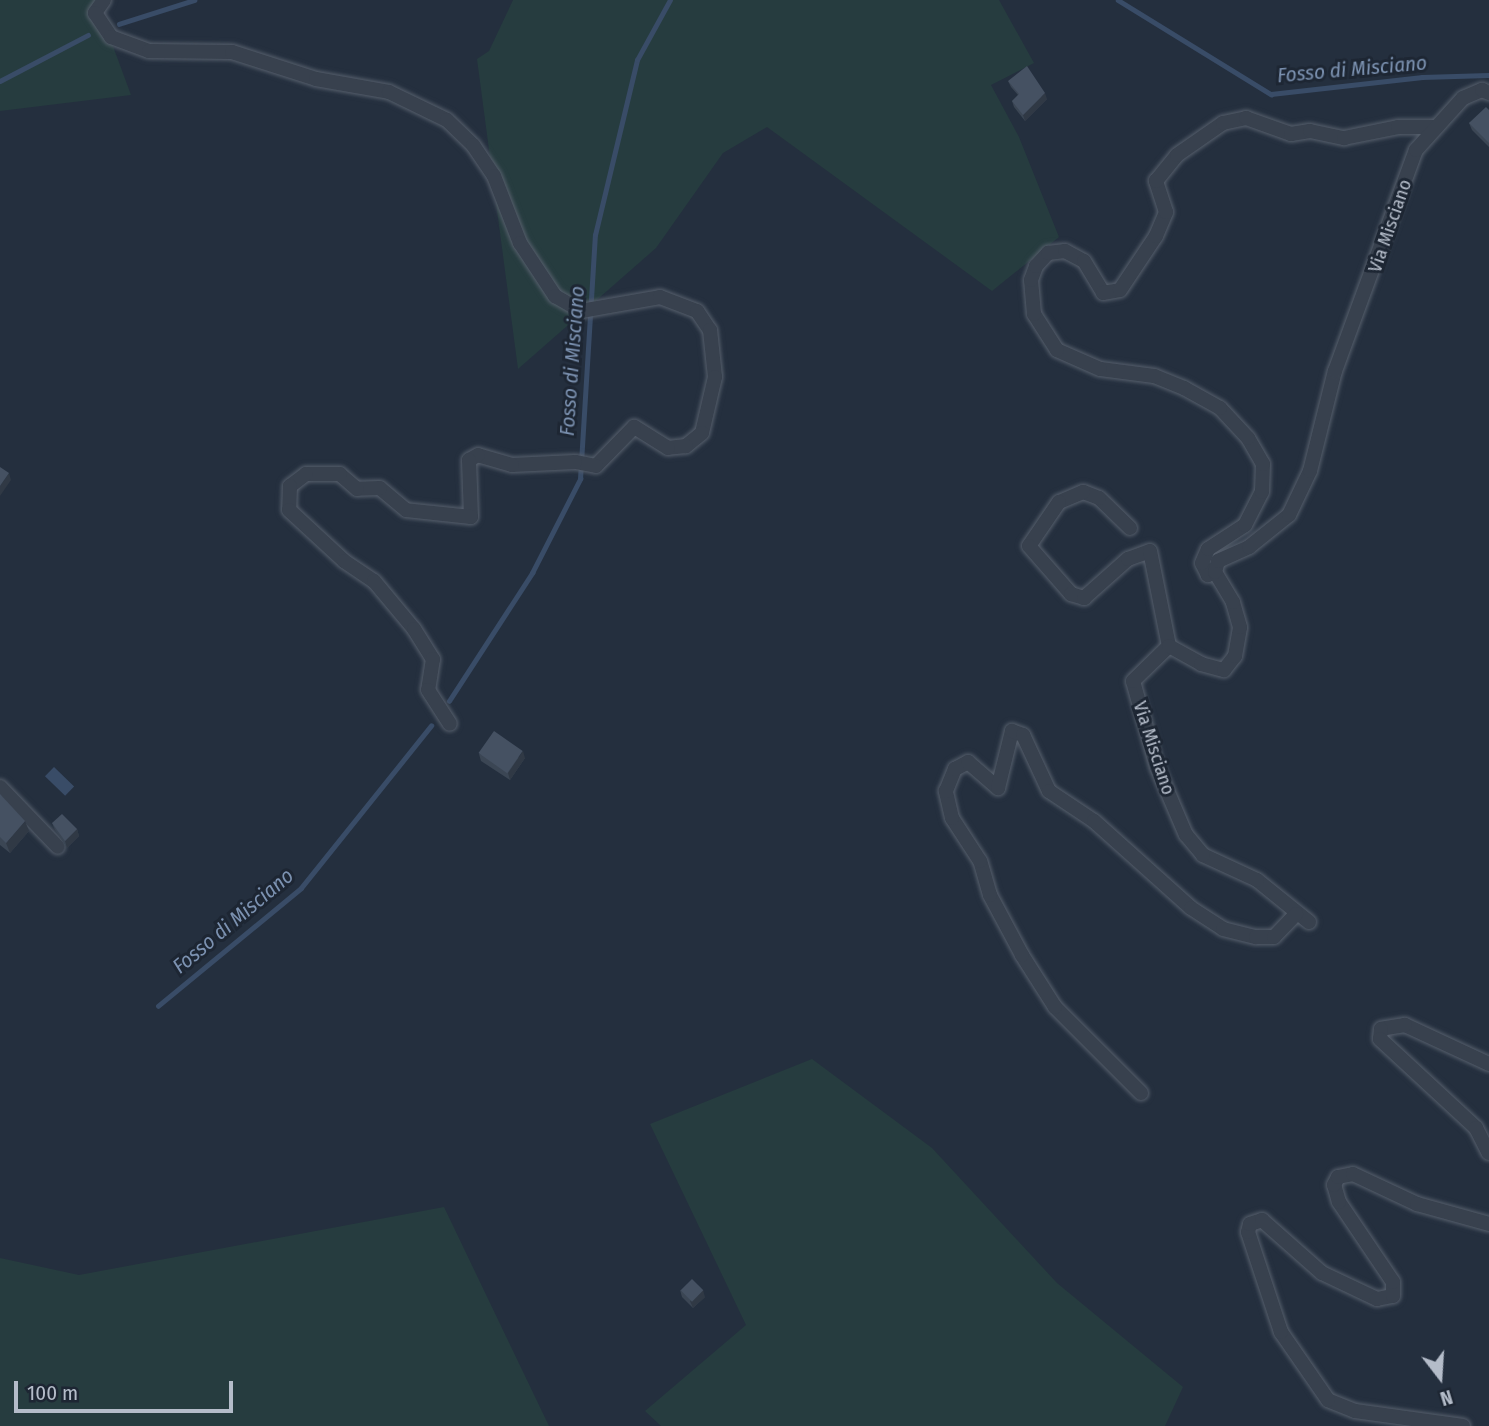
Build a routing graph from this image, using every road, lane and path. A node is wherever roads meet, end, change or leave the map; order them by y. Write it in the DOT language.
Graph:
graph roads {
  1 [pos="104,0"];
  2 [pos="1489,93"];
  3 [pos="1435,127"];
  4 [pos="1130,528"];
  5 [pos="1216,572"];
  6 [pos="1169,646"];
  7 [pos="450,724"];
  8 [pos="0,787"];
  9 [pos="58,847"];
  10 [pos="1489,1064"];
  11 [pos="1141,1093"];
  12 [pos="1489,1153"];
  13 [pos="1489,1224"];
  14 [pos="1463,1426"];
  1 -- 7 [label="street"];
  2 -- 3 [label="street, Via Misciano"];
  3 -- 5 [label="street, Via Misciano"];
  3 -- 5 [label="street"];
  4 -- 6 [label="street"];
  5 -- 6 [label="street"];
  6 -- 11 [label="street, Via Misciano"];
  8 -- 9 [label="street"];
  10 -- 12 [label="street"];
  13 -- 14 [label="street"];
}
